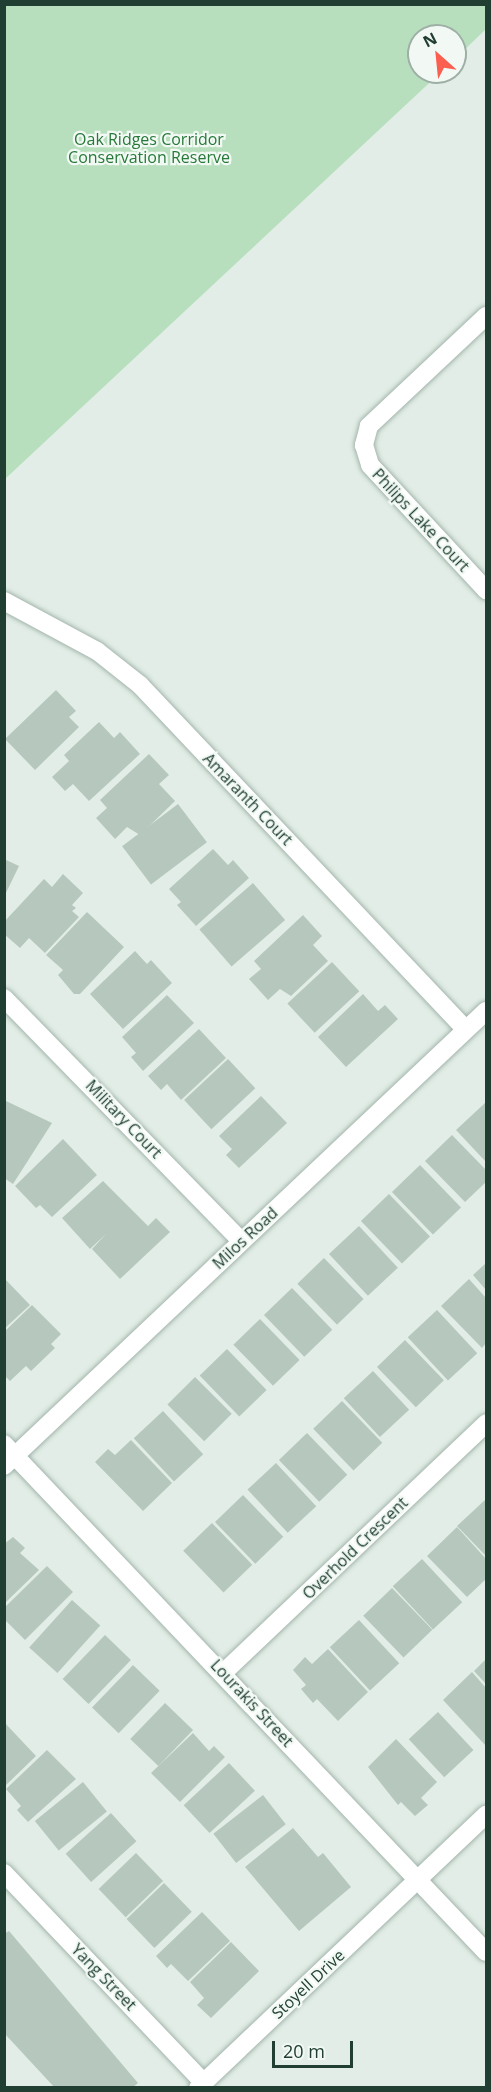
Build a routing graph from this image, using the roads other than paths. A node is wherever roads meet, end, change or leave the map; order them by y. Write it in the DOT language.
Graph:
graph roads {
  1 [pos="486,316"];
  2 [pos="486,590"];
  3 [pos="4,602"];
  4 [pos="4,998"];
  5 [pos="486,1011"];
  6 [pos="465,1029"];
  7 [pos="242,1241"];
  8 [pos="486,1423"];
  9 [pos="8,1455"];
  10 [pos="223,1673"];
  11 [pos="486,1815"];
  12 [pos="4,1873"];
  13 [pos="418,1880"];
  14 [pos="486,1952"];
  15 [pos="200,2085"];
  1 -- 2 [label="street, Philips Lake Court"];
  3 -- 6 [label="street, Amaranth Court"];
  4 -- 7 [label="street, Military Court"];
  5 -- 6 [label="street, Milos Road"];
  6 -- 7 [label="street, Milos Road"];
  7 -- 9 [label="street, Milos Road"];
  8 -- 10 [label="street, Overhold Crescent"];
  9 -- 10 [label="street, Lourakis Street"];
  10 -- 13 [label="street, Lourakis Street"];
  11 -- 13 [label="street"];
  12 -- 15 [label="street, Yang Street"];
  13 -- 14 [label="street, Lourakis Street"];
  13 -- 15 [label="street, Stoyell Drive"];
}
